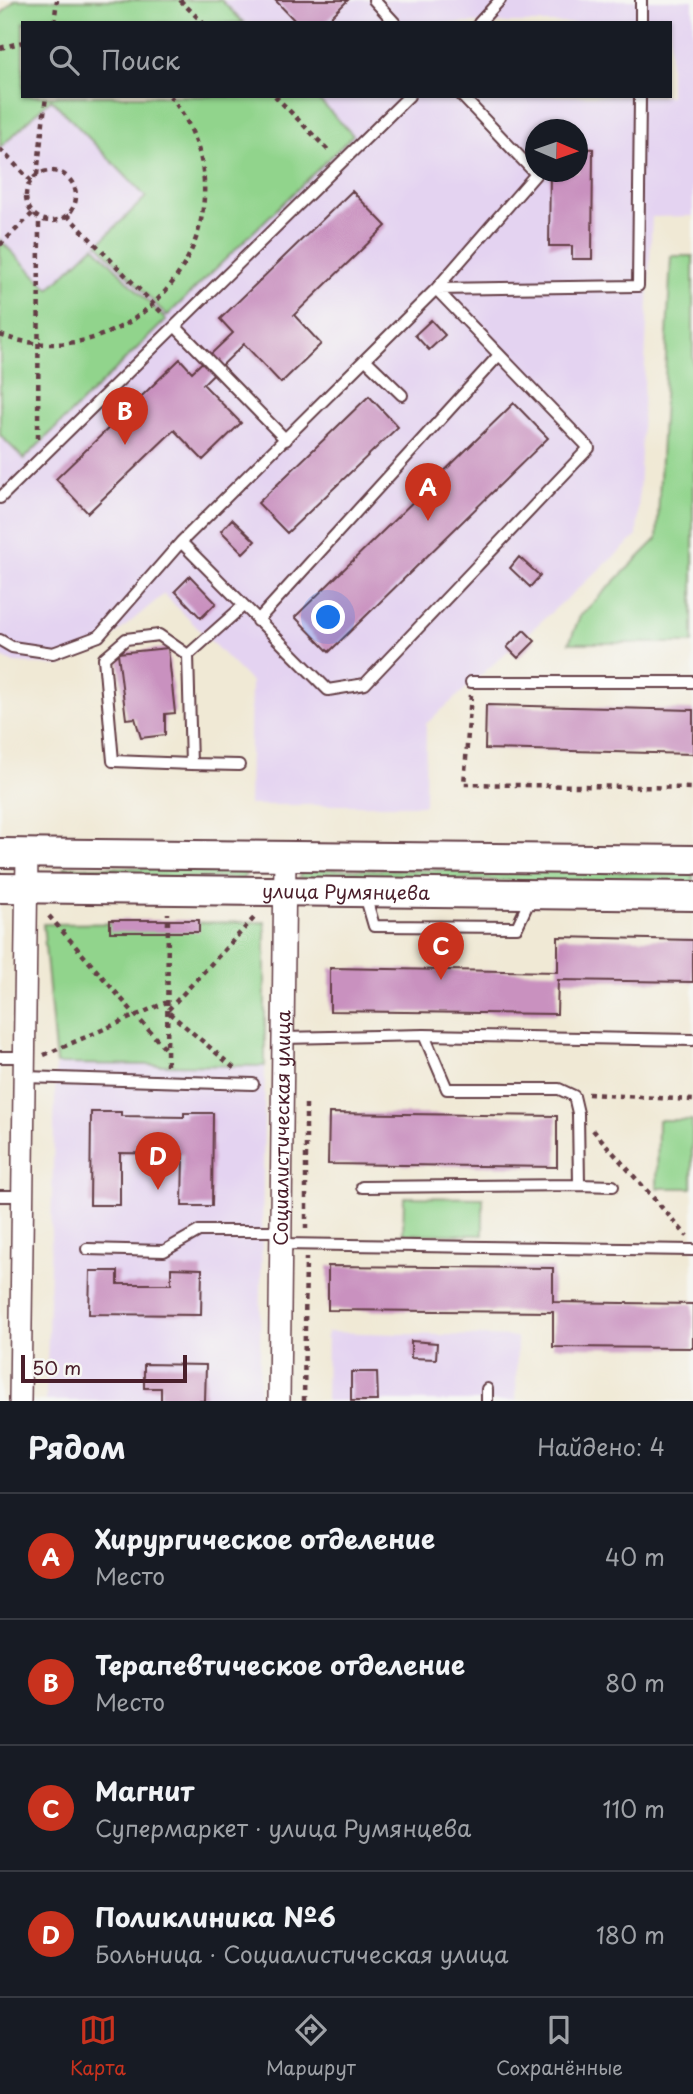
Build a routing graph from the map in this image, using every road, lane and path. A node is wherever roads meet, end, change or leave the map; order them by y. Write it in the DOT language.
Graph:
graph roads {
  1 [pos="57,0"];
  2 [pos="180,0"];
  3 [pos="374,0"];
  4 [pos="500,0"];
  5 [pos="641,0"];
  6 [pos="54,21"];
  7 [pos="201,21"];
  8 [pos="392,21"];
  9 [pos="481,21"];
  10 [pos="641,21"];
  11 [pos="21,43"];
  12 [pos="0,48"];
  13 [pos="46,98"];
  14 [pos="171,98"];
  15 [pos="277,98"];
  16 [pos="407,98"];
  17 [pos="464,98"];
  18 [pos="640,98"];
  19 [pos="0,149"];
  20 [pos="341,163"];
  21 [pos="37,175"];
  22 [pos="31,181"];
  23 [pos="33,214"];
  24 [pos="67,215"];
  25 [pos="39,219"];
  26 [pos="0,245"];
  27 [pos="436,289"];
  28 [pos="154,305"];
  29 [pos="175,326"];
  30 [pos="0,335"];
  31 [pos="39,344"];
  32 [pos="499,355"];
  33 [pos="367,361"];
  34 [pos="402,395"];
  35 [pos="286,440"];
  36 [pos="38,460"];
  37 [pos="3,490"];
  38 [pos="181,542"];
  39 [pos="243,606"];
  40 [pos="257,621"];
  41 [pos="0,640"];
  42 [pos="188,655"];
  43 [pos="471,682"];
  44 [pos="693,682"];
  45 [pos="191,764"];
  46 [pos="239,765"];
  47 [pos="693,788"];
  48 [pos="13,853"];
  49 [pos="285,857"];
  50 [pos="693,860"];
  51 [pos="13,889"];
  52 [pos="284,892"];
  53 [pos="693,896"];
  54 [pos="168,912"];
  55 [pos="49,916"];
  56 [pos="255,918"];
  57 [pos="167,1002"];
  58 [pos="167,1011"];
  59 [pos="136,1016"];
  60 [pos="424,1035"];
  61 [pos="283,1038"];
  62 [pos="693,1040"];
  63 [pos="167,1051"];
  64 [pos="0,1057"];
  65 [pos="24,1066"];
  66 [pos="166,1081"];
  67 [pos="253,1084"];
  68 [pos="306,1094"];
  69 [pos="574,1096"];
  70 [pos="693,1100"];
  71 [pos="579,1113"];
  72 [pos="579,1185"];
  73 [pos="362,1186"];
  74 [pos="613,1186"];
  75 [pos="0,1196"];
  76 [pos="23,1196"];
  77 [pos="281,1237"];
  78 [pos="693,1242"];
  79 [pos="306,1245"];
  80 [pos="87,1249"];
  81 [pos="693,1250"];
  82 [pos="20,1401"];
  83 [pos="279,1401"];
  84 [pos="304,1401"];
  1 -- 6 [label="path"];
  2 -- 7 [label="path"];
  3 -- 8 [label="lane"];
  4 -- 9 [label="lane"];
  5 -- 10 [label="lane"];
  11 -- 12 [label="path"];
  13 -- 21 [label="path"];
  14 -- 28 [label="path"];
  15 -- 20 [label="path"];
  16 -- 20 [label="lane"];
  17 -- 27 [label="lane"];
  18 -- 27 [label="lane"];
  19 -- 22 [label="path"];
  20 -- 29 [label="lane"];
  21 -- 22 [label="path"];
  21 -- 24 [label="path"];
  22 -- 23 [label="path"];
  23 -- 25 [label="path"];
  23 -- 26 [label="path"];
  24 -- 25 [label="path"];
  24 -- 28 [label="path"];
  25 -- 31 [label="path"];
  27 -- 32 [label="lane"];
  27 -- 33 [label="lane"];
  28 -- 29 [label="path"];
  28 -- 31 [label="path"];
  29 -- 35 [label="lane"];
  29 -- 36 [label="lane"];
  30 -- 31 [label="path"];
  31 -- 36 [label="path"];
  32 -- 40 [label="lane"];
  32 -- 40 [label="lane"];
  33 -- 34 [label="lane"];
  33 -- 35 [label="lane"];
  35 -- 38 [label="lane"];
  36 -- 37 [label="lane"];
  38 -- 39 [label="lane"];
  38 -- 41 [label="lane"];
  39 -- 40 [label="lane"];
  39 -- 42 [label="lane"];
  42 -- 45 [label="lane"];
  42 -- 45 [label="lane"];
  43 -- 44 [label="lane"];
  43 -- 47 [label="path"];
  45 -- 46 [label="lane"];
  48 -- 49 [label="main road, улица Румянцева"];
  48 -- 51 [label="street"];
  49 -- 50 [label="main road, улица Румянцева"];
  49 -- 52 [label="street, Социалистическая улица"];
  51 -- 52 [label="main road, улица Румянцева"];
  51 -- 65 [label="street"];
  52 -- 53 [label="main road, улица Румянцева"];
  52 -- 61 [label="street, Социалистическая улица"];
  54 -- 57 [label="path"];
  55 -- 59 [label="path"];
  56 -- 58 [label="path"];
  57 -- 58 [label="path"];
  57 -- 59 [label="path"];
  58 -- 63 [label="path"];
  58 -- 67 [label="path"];
  59 -- 63 [label="path"];
  59 -- 65 [label="path"];
  60 -- 61 [label="lane"];
  60 -- 62 [label="lane"];
  60 -- 69 [label="lane"];
  61 -- 77 [label="street, Социалистическая улица"];
  63 -- 66 [label="path"];
  64 -- 65 [label="lane"];
  65 -- 66 [label="lane"];
  65 -- 76 [label="street"];
  66 -- 67 [label="lane"];
  68 -- 79 [label="path"];
  69 -- 70 [label="path"];
  69 -- 71 [label="lane"];
  71 -- 72 [label="lane"];
  71 -- 78 [label="path"];
  72 -- 73 [label="lane"];
  72 -- 74 [label="lane"];
  75 -- 76 [label="lane"];
  76 -- 82 [label="street"];
  77 -- 79 [label="lane"];
  77 -- 80 [label="lane"];
  77 -- 83 [label="street, Социалистическая улица"];
  79 -- 81 [label="lane"];
  79 -- 84 [label="path"];
}
